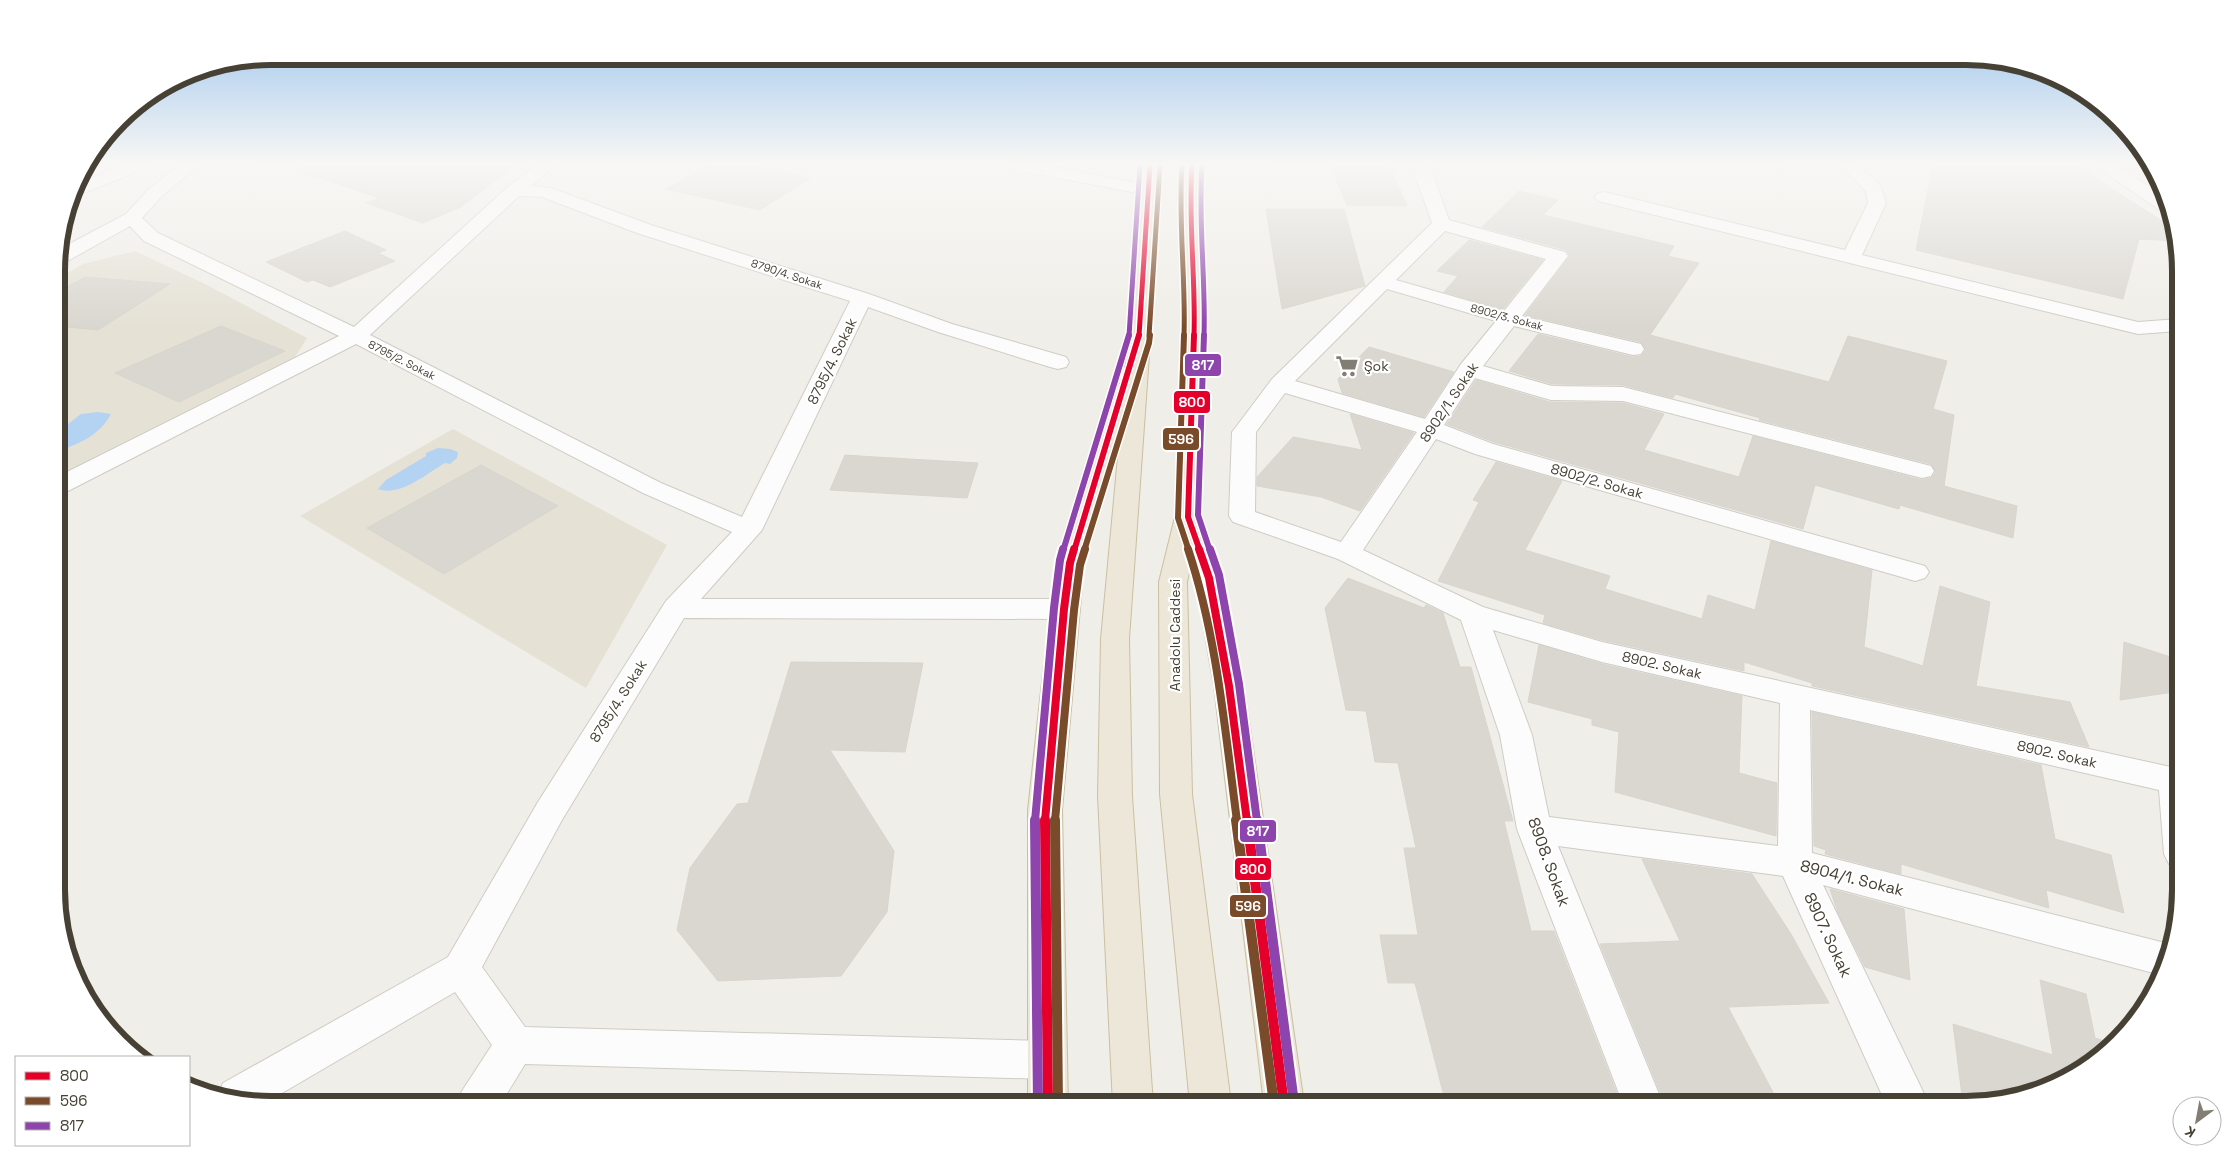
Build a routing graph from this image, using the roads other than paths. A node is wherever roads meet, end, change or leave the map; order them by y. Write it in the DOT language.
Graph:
graph roads {
  1 [pos="130,219"];
  2 [pos="133,219"];
  3 [pos="483,219"];
  4 [pos="618,219"];
  5 [pos="1146,219"];
  6 [pos="1191,219"];
  7 [pos="1439,219"];
  8 [pos="1694,219"];
  9 [pos="1869,219"];
  10 [pos="1441,224"];
  11 [pos="66,254"];
  12 [pos="1851,258"];
  13 [pos="1383,282"];
  14 [pos="862,298"];
  15 [pos="1510,319"];
  16 [pos="2172,326"];
  17 [pos="356,336"];
  18 [pos="1139,341"];
  19 [pos="1633,349"];
  20 [pos="1058,362"];
  21 [pos="1469,369"];
  22 [pos="1280,384"];
  23 [pos="1430,428"];
  24 [pos="1922,470"];
  25 [pos="65,483"];
  26 [pos="1188,517"];
  27 [pos="749,530"];
  28 [pos="1347,553"];
  29 [pos="1915,572"];
  30 [pos="676,608"];
  31 [pos="1064,609"];
  32 [pos="1473,614"];
  33 [pos="1795,695"];
  34 [pos="2172,781"];
  35 [pos="1534,829"];
  36 [pos="1795,863"];
  37 [pos="2160,959"];
  38 [pos="461,969"];
  39 [pos="515,1045"];
  40 [pos="1047,1060"];
  41 [pos="243,1094"];
  42 [pos="482,1096"];
  43 [pos="1048,1096"];
  44 [pos="1133,1096"];
  45 [pos="1210,1096"];
  46 [pos="1283,1096"];
  47 [pos="1640,1096"];
  48 [pos="1904,1096"];
  1 -- 11 [label="street"];
  2 -- 17 [label="street, 8795/2. Sokak"];
  3 -- 17 [label="street"];
  4 -- 14 [label="street, 8790/4. Sokak"];
  5 -- 18 [label="highway"];
  6 -- 26 [label="highway, Anadolu Caddesi"];
  7 -- 10 [label="street"];
  8 -- 12 [label="street"];
  9 -- 12 [label="street"];
  10 -- 13 [label="street"];
  10 -- 15 [label="street, 8902/1. Sokak"];
  12 -- 16 [label="street"];
  13 -- 15 [label="street, 8902/3. Sokak"];
  13 -- 22 [label="street"];
  14 -- 20 [label="street, 8790/4. Sokak"];
  14 -- 27 [label="street, 8795/4. Sokak"];
  15 -- 19 [label="street, 8902/3. Sokak"];
  15 -- 21 [label="street, 8902/1. Sokak"];
  17 -- 25 [label="street"];
  17 -- 27 [label="street, 8795/2. Sokak"];
  18 -- 31 [label="highway"];
  18 -- 44 [label="highway"];
  21 -- 23 [label="street, 8902/1. Sokak"];
  21 -- 24 [label="street"];
  22 -- 23 [label="street, 8902/2. Sokak"];
  22 -- 28 [label="street, 8902. Sokak"];
  23 -- 28 [label="street, 8902/1. Sokak"];
  23 -- 29 [label="street, 8902/2. Sokak"];
  26 -- 45 [label="highway, Anadolu Caddesi"];
  26 -- 46 [label="highway"];
  27 -- 30 [label="street, 8795/4. Sokak"];
  28 -- 32 [label="street, 8902. Sokak"];
  30 -- 31 [label="street"];
  30 -- 38 [label="street, 8795/4. Sokak"];
  31 -- 40 [label="highway"];
  32 -- 33 [label="street, 8902. Sokak"];
  32 -- 35 [label="street, 8908. Sokak"];
  33 -- 34 [label="street, 8902. Sokak"];
  33 -- 36 [label="street, 8907. Sokak"];
  35 -- 36 [label="street, 8904/1. Sokak"];
  35 -- 47 [label="street, 8908. Sokak"];
  36 -- 37 [label="street, 8904/1. Sokak"];
  36 -- 48 [label="street, 8907. Sokak"];
  38 -- 39 [label="street"];
  38 -- 41 [label="street"];
  39 -- 40 [label="street"];
  39 -- 42 [label="street"];
  40 -- 43 [label="highway"];
}
